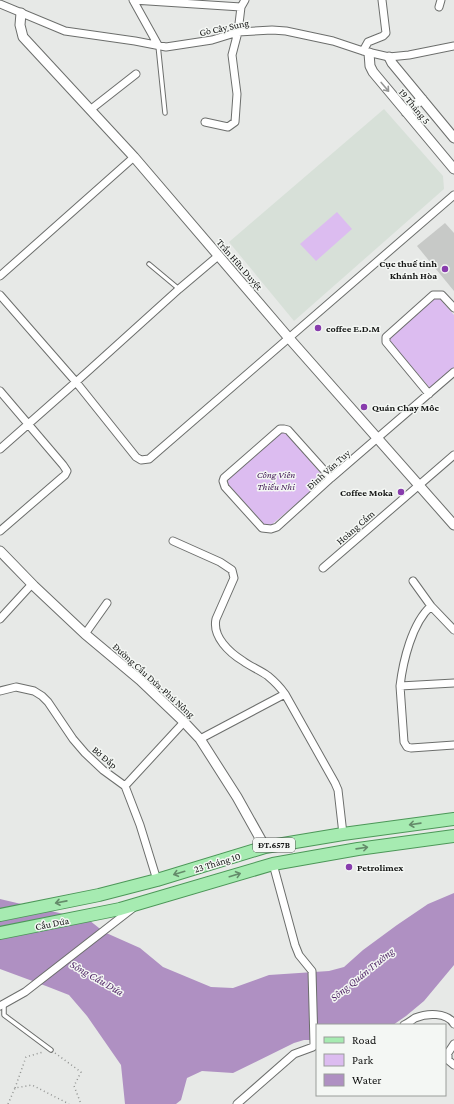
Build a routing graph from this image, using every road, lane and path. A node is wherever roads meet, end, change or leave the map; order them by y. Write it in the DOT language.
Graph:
graph roads {
  1 [pos="382,0"];
  2 [pos="243,3"];
  3 [pos="0,4"];
  4 [pos="21,13"];
  5 [pos="238,32"];
  6 [pos="158,45"];
  7 [pos="454,46"];
  8 [pos="366,52"];
  9 [pos="389,58"];
  10 [pos="136,74"];
  11 [pos="422,99"];
  12 [pos="90,110"];
  13 [pos="406,112"];
  14 [pos="166,113"];
  15 [pos="205,122"];
  16 [pos="454,138"];
  17 [pos="134,157"];
  18 [pos="454,169"];
  19 [pos="454,195"];
  20 [pos="218,256"];
  21 [pos="149,264"];
  22 [pos="0,276"];
  23 [pos="179,289"];
  24 [pos="0,295"];
  25 [pos="454,308"];
  26 [pos="288,337"];
  27 [pos="454,372"];
  28 [pos="76,382"];
  29 [pos="0,391"];
  30 [pos="429,394"];
  31 [pos="28,424"];
  32 [pos="378,438"];
  33 [pos="0,449"];
  34 [pos="454,455"];
  35 [pos="332,478"];
  36 [pos="419,484"];
  37 [pos="454,524"];
  38 [pos="0,531"];
  39 [pos="173,541"];
  40 [pos="0,551"];
  41 [pos="323,568"];
  42 [pos="413,581"];
  43 [pos="32,584"];
  44 [pos="107,604"];
  45 [pos="431,606"];
  46 [pos="0,620"];
  47 [pos="454,630"];
  48 [pos="85,634"];
  49 [pos="454,683"];
  50 [pos="400,686"];
  51 [pos="0,691"];
  52 [pos="285,694"];
  53 [pos="184,722"];
  54 [pos="200,739"];
  55 [pos="454,745"];
  56 [pos="125,786"];
  57 [pos="454,819"];
  58 [pos="343,834"];
  59 [pos="454,836"];
  60 [pos="265,847"];
  61 [pos="272,864"];
  62 [pos="157,880"];
  63 [pos="99,895"];
  64 [pos="140,903"];
  65 [pos="103,913"];
  66 [pos="0,915"];
  67 [pos="0,933"];
  68 [pos="2,1005"];
  69 [pos="454,1022"];
  70 [pos="406,1024"];
  71 [pos="454,1044"];
  72 [pos="315,1046"];
  73 [pos="51,1050"];
  74 [pos="454,1065"];
  75 [pos="15,1088"];
  76 [pos="8,1104"];
  77 [pos="69,1104"];
  78 [pos="81,1104"];
  79 [pos="238,1104"];
  1 -- 8 [label="street"];
  2 -- 5 [label="street"];
  2 -- 6 [label="street"];
  3 -- 4 [label="street, Gò Cây Sung"];
  4 -- 6 [label="street, Gò Cây Sung"];
  4 -- 12 [label="street, Trần Hữu Duyệt"];
  5 -- 6 [label="street, Gò Cây Sung"];
  5 -- 8 [label="street, Gò Cây Sung"];
  5 -- 15 [label="street"];
  6 -- 14 [label="lane"];
  7 -- 9 [label="street, Gò Cây Sung"];
  8 -- 9 [label="street, Gò Cây Sung"];
  8 -- 13 [label="street, 19 Tháng 5, one-way"];
  9 -- 11 [label="street, 19 Tháng 5"];
  10 -- 12 [label="street"];
  11 -- 13 [label="street"];
  11 -- 16 [label="street, 19 Tháng 5"];
  12 -- 17 [label="street, Trần Hữu Duyệt"];
  13 -- 18 [label="street, 19 Tháng 5"];
  17 -- 20 [label="street, Trần Hữu Duyệt"];
  17 -- 22 [label="street"];
  19 -- 26 [label="street"];
  20 -- 23 [label="street"];
  20 -- 26 [label="street, Trần Hữu Duyệt"];
  21 -- 23 [label="lane"];
  23 -- 28 [label="street"];
  24 -- 28 [label="street"];
  25 -- 30 [label="street"];
  26 -- 28 [label="street"];
  26 -- 32 [label="street, Trần Hữu Duyệt"];
  27 -- 30 [label="street, Đinh Văn Tuy"];
  28 -- 31 [label="street"];
  29 -- 31 [label="street"];
  30 -- 32 [label="street, Đinh Văn Tuy"];
  31 -- 33 [label="street"];
  31 -- 38 [label="street"];
  32 -- 35 [label="street, Đinh Văn Tuy"];
  32 -- 36 [label="street, Trần Hữu Duyệt"];
  34 -- 36 [label="street, Hoàng Cầm"];
  35 -- 35 [label="street, Đinh Văn Tuy"];
  36 -- 37 [label="street, Trần Hữu Duyệt"];
  36 -- 41 [label="street, Hoàng Cầm"];
  39 -- 52 [label="street"];
  40 -- 43 [label="street, Đường Cầu Dứa-Phú Nông"];
  42 -- 45 [label="street"];
  43 -- 46 [label="street"];
  43 -- 48 [label="street, Đường Cầu Dứa-Phú Nông"];
  44 -- 48 [label="street"];
  45 -- 47 [label="street"];
  45 -- 50 [label="street"];
  48 -- 53 [label="street, Đường Cầu Dứa-Phú Nông"];
  49 -- 50 [label="street"];
  50 -- 55 [label="street"];
  51 -- 56 [label="street, Bờ Đắp"];
  52 -- 54 [label="street"];
  52 -- 58 [label="street"];
  53 -- 54 [label="street, Đường Cầu Dứa-Phú Nông"];
  53 -- 56 [label="street"];
  54 -- 60 [label="street, Đường Cầu Dứa-Phú Nông"];
  56 -- 62 [label="street"];
  57 -- 58 [label="main road, 23 Tháng 10 / ĐT.657B, one-way"];
  58 -- 60 [label="main road, 23 Tháng 10 / ĐT.657B"];
  61 -- 59 [label="main road, 23 Tháng 10 / ĐT.657B, one-way"];
  60 -- 61 [label="main road"];
  60 -- 62 [label="main road, 23 Tháng 10 / ĐT.657B, one-way"];
  64 -- 61 [label="main road, 23 Tháng 10 / ĐT.657B, one-way"];
  61 -- 72 [label="street"];
  62 -- 63 [label="main road, 23 Tháng 10 / ĐT.657B"];
  63 -- 66 [label="main road, Cầu Dứa / ĐT.657B, one-way"];
  64 -- 65 [label="main road, 23 Tháng 10 / ĐT.657B"];
  64 -- 68 [label="street"];
  65 -- 67 [label="main road, Cầu Dứa / ĐT.657B"];
  68 -- 73 [label="lane"];
  69 -- 70 [label="street"];
  71 -- 74 [label="street"];
  72 -- 79 [label="street"];
  73 -- 75 [label="path"];
  73 -- 78 [label="path"];
  75 -- 76 [label="path"];
  75 -- 77 [label="path"];
}
